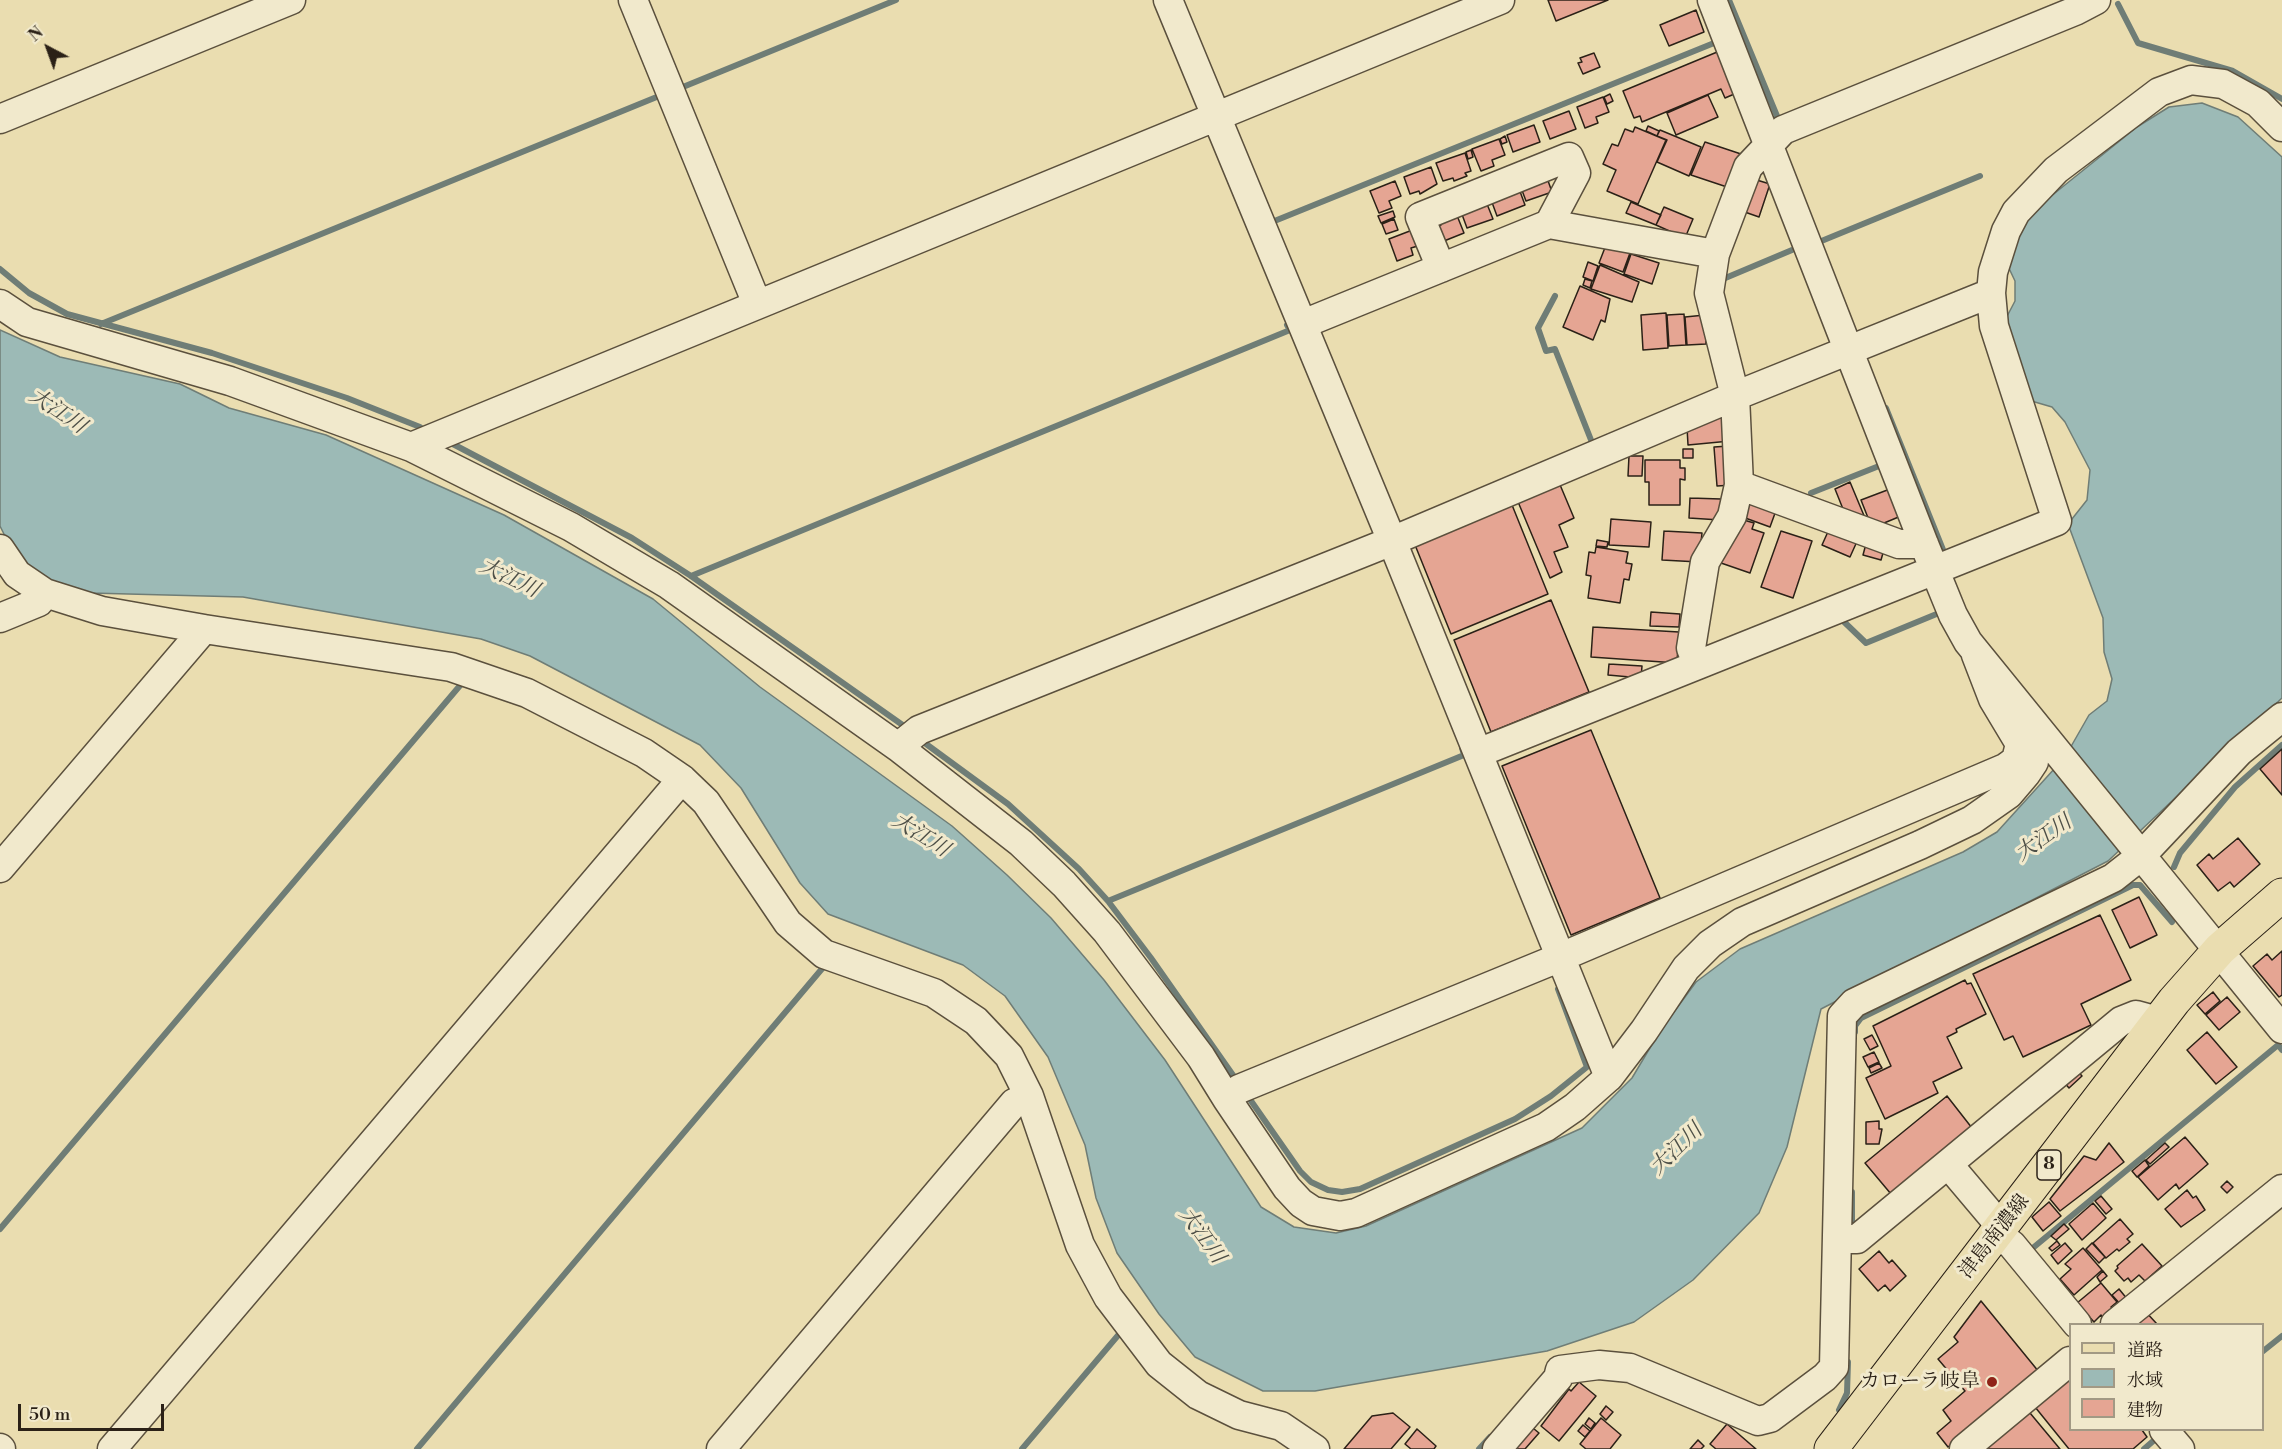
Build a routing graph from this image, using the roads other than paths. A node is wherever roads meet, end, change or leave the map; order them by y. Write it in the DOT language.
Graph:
graph roads {
  1 [pos="291,0"];
  2 [pos="633,0"];
  3 [pos="1168,0"];
  4 [pos="1500,0"];
  5 [pos="1712,0"];
  6 [pos="2096,0"];
  7 [pos="1215,116"];
  8 [pos="0,118"];
  9 [pos="2282,127"];
  10 [pos="1769,146"];
  11 [pos="1549,224"];
  12 [pos="1715,254"];
  13 [pos="1441,268"];
  14 [pos="1991,293"];
  15 [pos="0,304"];
  16 [pos="757,304"];
  17 [pos="1303,324"];
  18 [pos="1847,350"];
  19 [pos="1735,396"];
  20 [pos="411,447"];
  21 [pos="1739,485"];
  22 [pos="1392,541"];
  23 [pos="1924,544"];
  24 [pos="0,549"];
  25 [pos="1934,570"];
  26 [pos="45,593"];
  27 [pos="0,618"];
  28 [pos="204,629"];
  29 [pos="1976,655"];
  30 [pos="1697,664"];
  31 [pos="2282,717"];
  32 [pos="2020,744"];
  33 [pos="898,747"];
  34 [pos="1478,753"];
  35 [pos="682,779"];
  36 [pos="2138,853"];
  37 [pos="0,868"];
  38 [pos="2282,895"];
  39 [pos="2220,949"];
  40 [pos="1561,957"];
  41 [pos="2158,1021"];
  42 [pos="2282,1029"];
  43 [pos="1609,1077"];
  44 [pos="1029,1096"];
  45 [pos="1227,1099"];
  46 [pos="1948,1164"];
  47 [pos="2282,1189"];
  48 [pos="1999,1231"];
  49 [pos="1839,1239"];
  50 [pos="2076,1323"];
  51 [pos="2116,1323"];
  52 [pos="2069,1362"];
  53 [pos="2165,1431"];
  54 [pos="112,1449"];
  55 [pos="721,1449"];
  56 [pos="1315,1449"];
  57 [pos="1497,1449"];
  58 [pos="1831,1449"];
  59 [pos="1964,1449"];
  60 [pos="2180,1449"];
  1 -- 8 [label="street"];
  2 -- 16 [label="street"];
  3 -- 7 [label="street"];
  4 -- 7 [label="street"];
  5 -- 10 [label="street"];
  6 -- 10 [label="street"];
  7 -- 16 [label="street"];
  7 -- 17 [label="street"];
  9 -- 14 [label="street"];
  10 -- 12 [label="street"];
  10 -- 18 [label="street"];
  11 -- 12 [label="street"];
  11 -- 13 [label="street"];
  11 -- 13 [label="street"];
  12 -- 19 [label="street"];
  13 -- 17 [label="street"];
  14 -- 18 [label="street"];
  14 -- 25 [label="street"];
  15 -- 20 [label="street"];
  16 -- 20 [label="street"];
  17 -- 22 [label="street"];
  18 -- 19 [label="street"];
  18 -- 23 [label="street"];
  19 -- 21 [label="street"];
  19 -- 22 [label="street"];
  20 -- 33 [label="street"];
  21 -- 23 [label="street"];
  21 -- 30 [label="street"];
  22 -- 33 [label="street"];
  22 -- 34 [label="street"];
  23 -- 25 [label="street"];
  24 -- 26 [label="street"];
  25 -- 29 [label="street"];
  25 -- 30 [label="street"];
  26 -- 27 [label="street"];
  26 -- 28 [label="street"];
  28 -- 35 [label="street"];
  28 -- 37 [label="street"];
  29 -- 32 [label="street"];
  29 -- 36 [label="street"];
  30 -- 34 [label="street"];
  31 -- 36 [label="street"];
  32 -- 40 [label="street"];
  32 -- 43 [label="street"];
  33 -- 45 [label="street"];
  34 -- 40 [label="street"];
  35 -- 44 [label="street"];
  35 -- 54 [label="street"];
  36 -- 39 [label="street"];
  36 -- 49 [label="street"];
  38 -- 39 [label="main road, 津島南濃線 / 8"];
  39 -- 41 [label="main road, 津島南濃線 / 8"];
  39 -- 42 [label="street"];
  40 -- 43 [label="street"];
  40 -- 45 [label="street"];
  41 -- 46 [label="street"];
  41 -- 48 [label="main road, 津島南濃線 / 8"];
  43 -- 45 [label="street"];
  44 -- 55 [label="street"];
  44 -- 56 [label="street"];
  46 -- 48 [label="street"];
  46 -- 49 [label="street"];
  47 -- 51 [label="street"];
  48 -- 50 [label="street"];
  48 -- 58 [label="main road, 津島南濃線 / 8"];
  49 -- 57 [label="street"];
  52 -- 59 [label="street"];
  53 -- 60 [label="street"];
}
